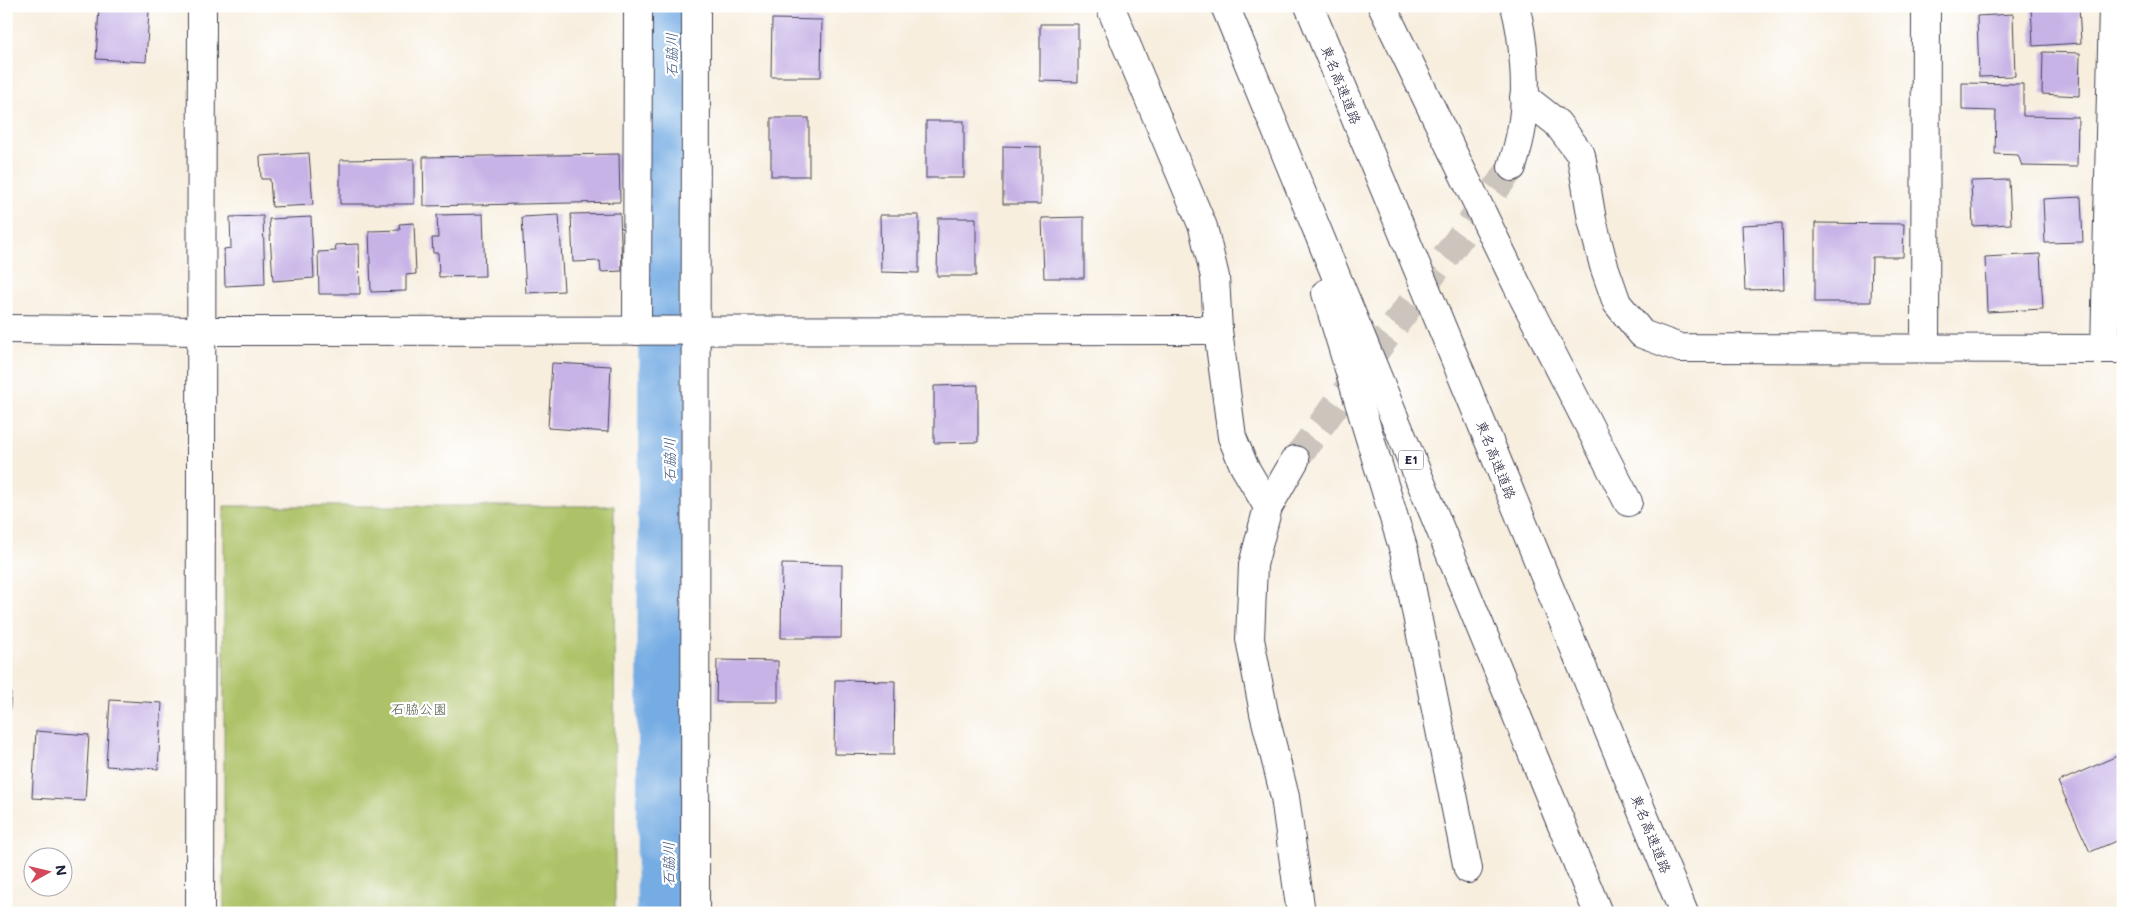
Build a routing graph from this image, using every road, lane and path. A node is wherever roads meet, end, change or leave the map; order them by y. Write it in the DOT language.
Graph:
graph roads {
  1 [pos="202,6"];
  2 [pos="638,6"];
  3 [pos="696,6"];
  4 [pos="1110,6"];
  5 [pos="1225,6"];
  6 [pos="1309,6"];
  7 [pos="1382,6"];
  8 [pos="1515,6"];
  9 [pos="1926,6"];
  10 [pos="2113,6"];
  11 [pos="1524,97"];
  12 [pos="1280,139"];
  13 [pos="1512,167"];
  14 [pos="6,329"];
  15 [pos="1218,330"];
  16 [pos="202,331"];
  17 [pos="637,331"];
  18 [pos="695,331"];
  19 [pos="1926,348"];
  20 [pos="2114,349"];
  21 [pos="1295,460"];
  22 [pos="1628,502"];
  23 [pos="1268,507"];
  24 [pos="1468,869"];
  25 [pos="200,913"];
  26 [pos="695,913"];
  27 [pos="1301,913"];
  28 [pos="1598,913"];
  29 [pos="1684,913"];
  1 -- 16 [label="main road"];
  2 -- 17 [label="main road"];
  3 -- 18 [label="main road"];
  4 -- 15 [label="main road"];
  5 -- 12 [label="main road, E1"];
  6 -- 29 [label="main road, 東名高速道路"];
  7 -- 22 [label="main road"];
  8 -- 11 [label="main road"];
  9 -- 19 [label="main road"];
  10 -- 20 [label="main road"];
  11 -- 13 [label="main road"];
  11 -- 19 [label="main road"];
  12 -- 24 [label="main road"];
  12 -- 28 [label="main road, E1"];
  14 -- 16 [label="main road"];
  15 -- 18 [label="main road"];
  15 -- 23 [label="main road"];
  16 -- 17 [label="main road"];
  16 -- 25 [label="main road"];
  17 -- 18 [label="main road"];
  18 -- 26 [label="main road"];
  19 -- 20 [label="main road"];
  21 -- 23 [label="main road"];
  23 -- 27 [label="main road"];
}
